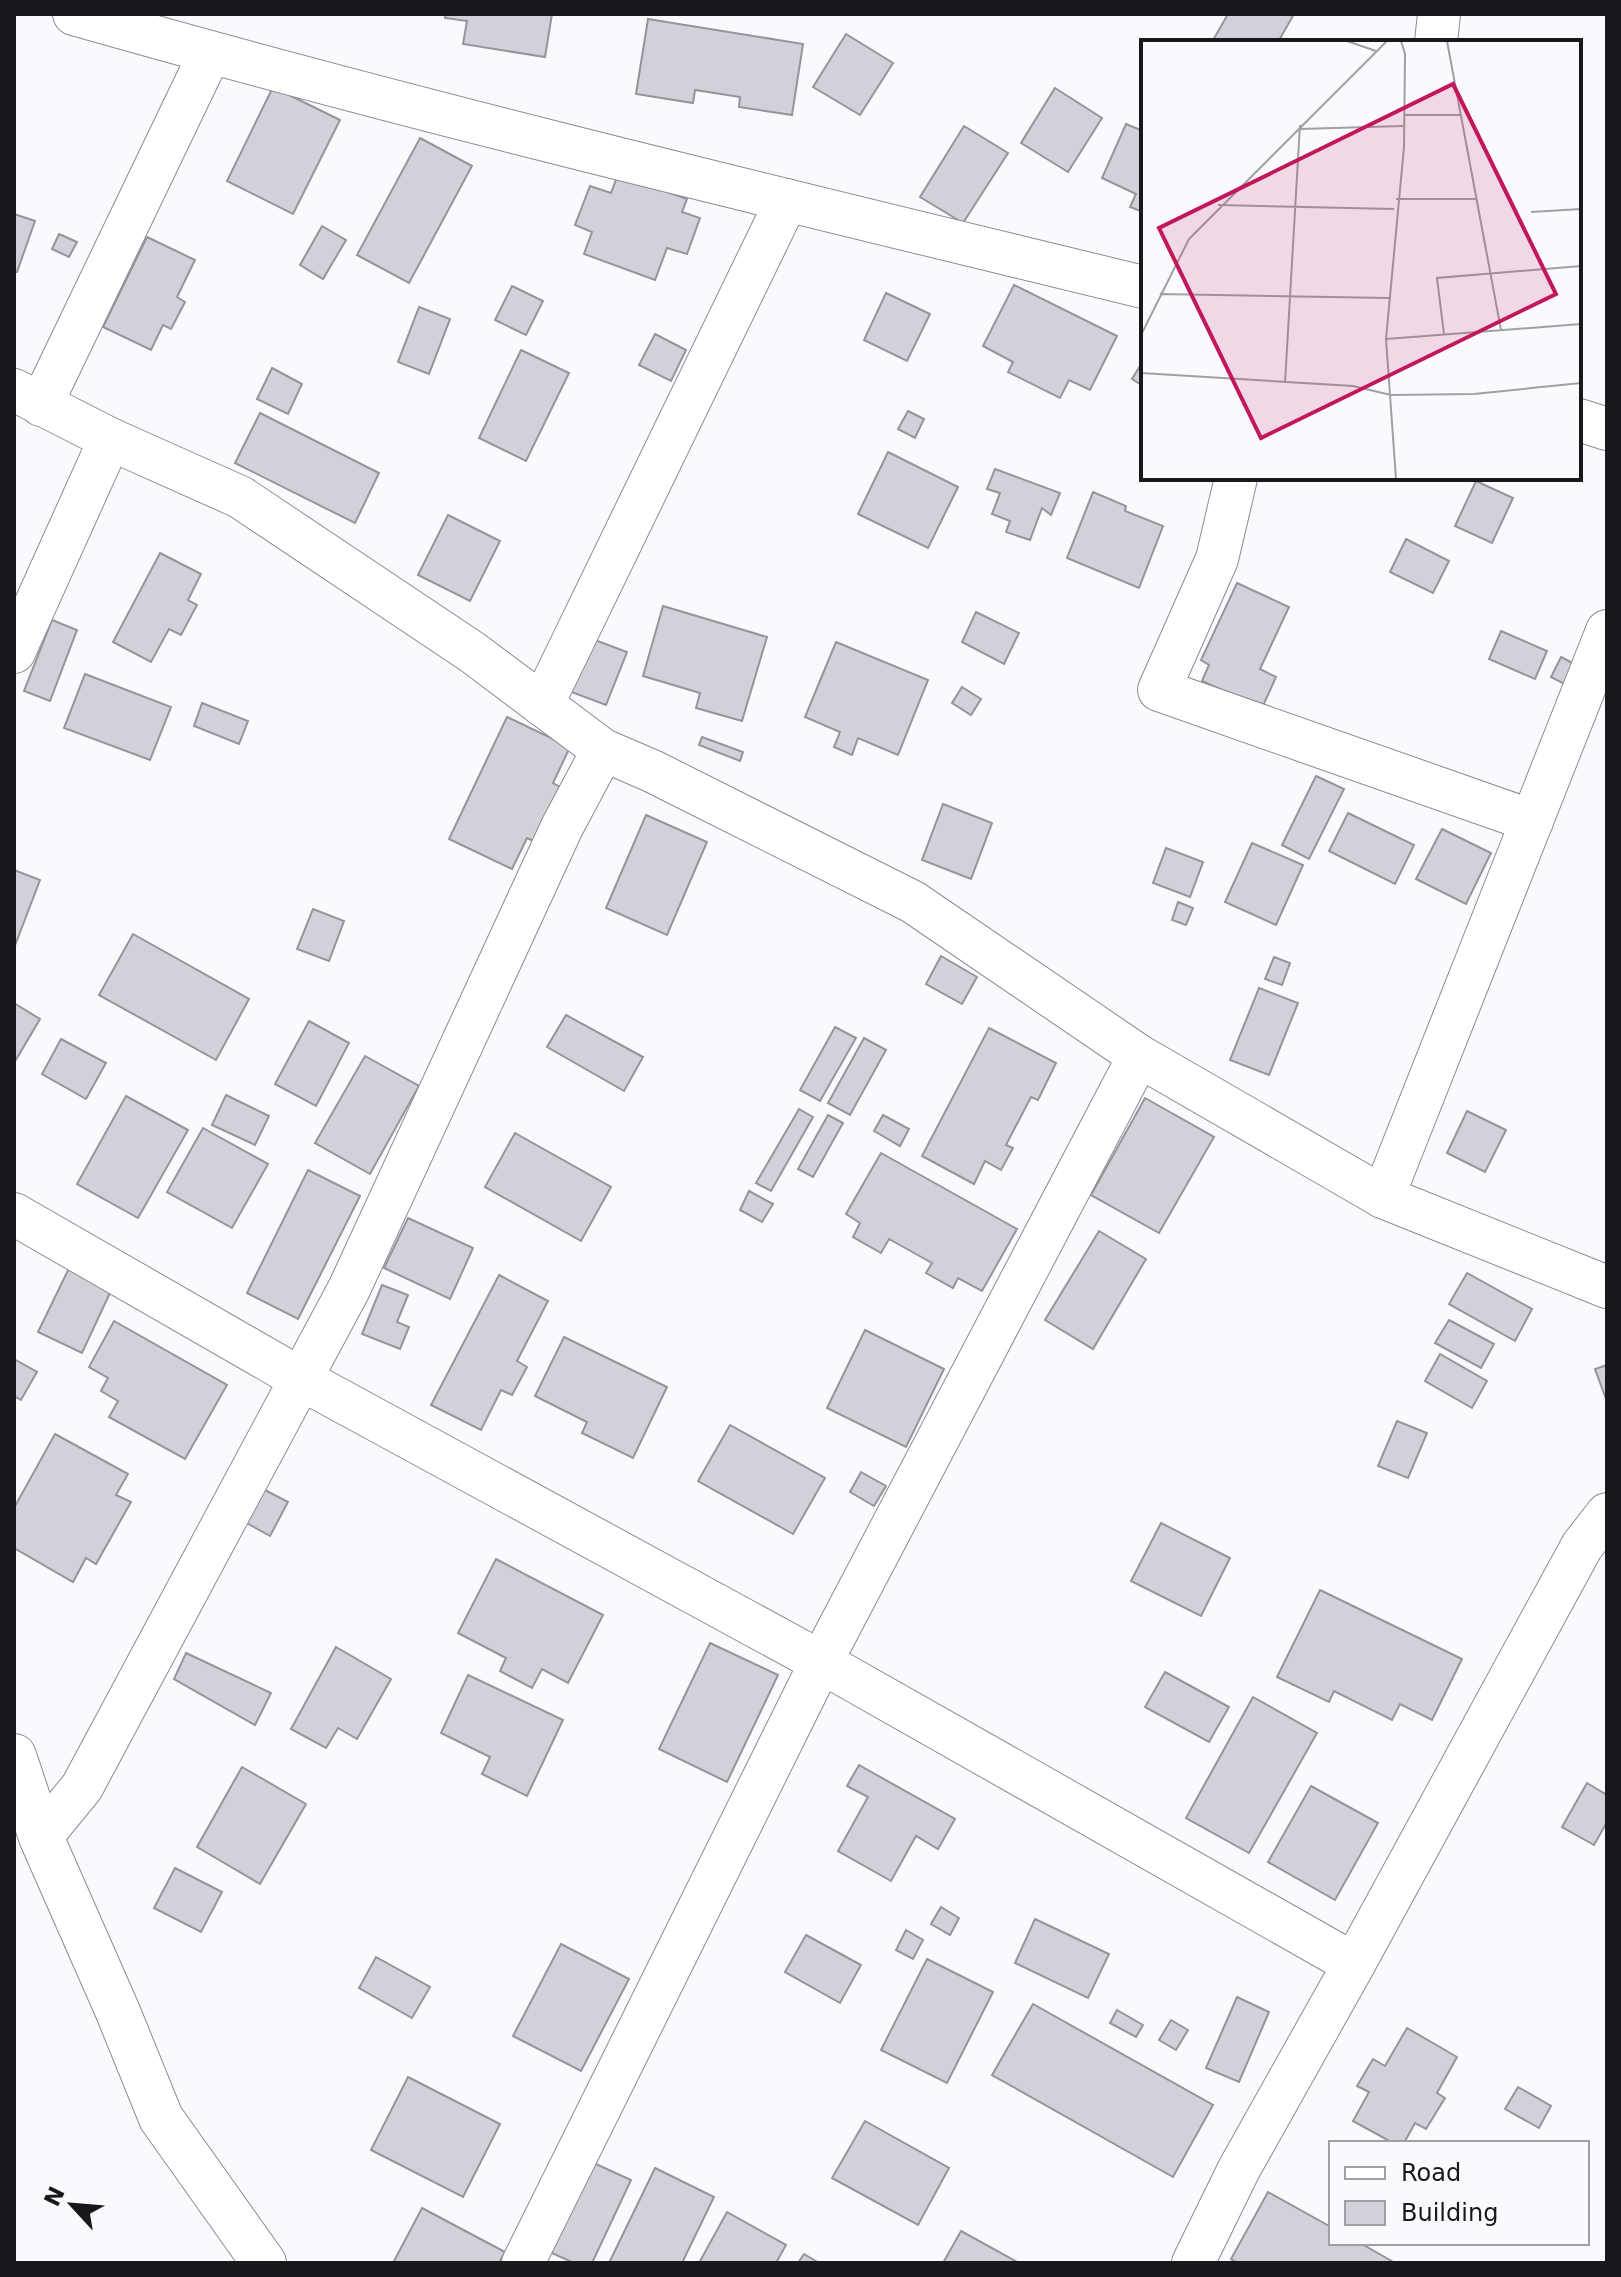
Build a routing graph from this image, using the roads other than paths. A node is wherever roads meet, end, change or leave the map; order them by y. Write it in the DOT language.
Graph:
graph roads {
  1 [pos="74,14"];
  2 [pos="1439,14"];
  3 [pos="1436,40"];
  4 [pos="210,53"];
  5 [pos="787,200"];
  6 [pos="1141,287"];
  7 [pos="27,397"];
  8 [pos="1581,421"];
  9 [pos="1607,429"];
  10 [pos="110,439"];
  11 [pos="1236,480"];
  12 [pos="1607,631"];
  13 [pos="14,652"];
  14 [pos="542,705"];
  15 [pos="603,750"];
  16 [pos="1532,821"];
  17 [pos="1139,1056"];
  18 [pos="1383,1197"];
  19 [pos="14,1214"];
  20 [pos="1607,1287"];
  21 [pos="301,1379"];
  22 [pos="1607,1514"];
  23 [pos="821,1662"];
  24 [pos="14,1756"];
  25 [pos="41,1837"];
  26 [pos="1354,1964"];
  27 [pos="264,2263"];
  28 [pos="523,2263"];
  29 [pos="1193,2263"];
  1 -- 4 [label="street"];
  2 -- 3 [label="street"];
  4 -- 5 [label="street"];
  4 -- 7 [label="street"];
  5 -- 6 [label="street"];
  5 -- 14 [label="street"];
  7 -- 10 [label="street"];
  8 -- 9 [label="street"];
  10 -- 13 [label="street"];
  10 -- 14 [label="street"];
  11 -- 16 [label="street"];
  12 -- 16 [label="street"];
  14 -- 15 [label="street"];
  15 -- 17 [label="street"];
  15 -- 21 [label="street"];
  16 -- 18 [label="street"];
  17 -- 18 [label="street"];
  17 -- 23 [label="street"];
  18 -- 20 [label="street"];
  19 -- 21 [label="street"];
  21 -- 23 [label="street"];
  21 -- 25 [label="street"];
  22 -- 26 [label="street"];
  23 -- 26 [label="street"];
  23 -- 28 [label="street"];
  24 -- 25 [label="street"];
  25 -- 27 [label="street"];
  26 -- 29 [label="street"];
}
